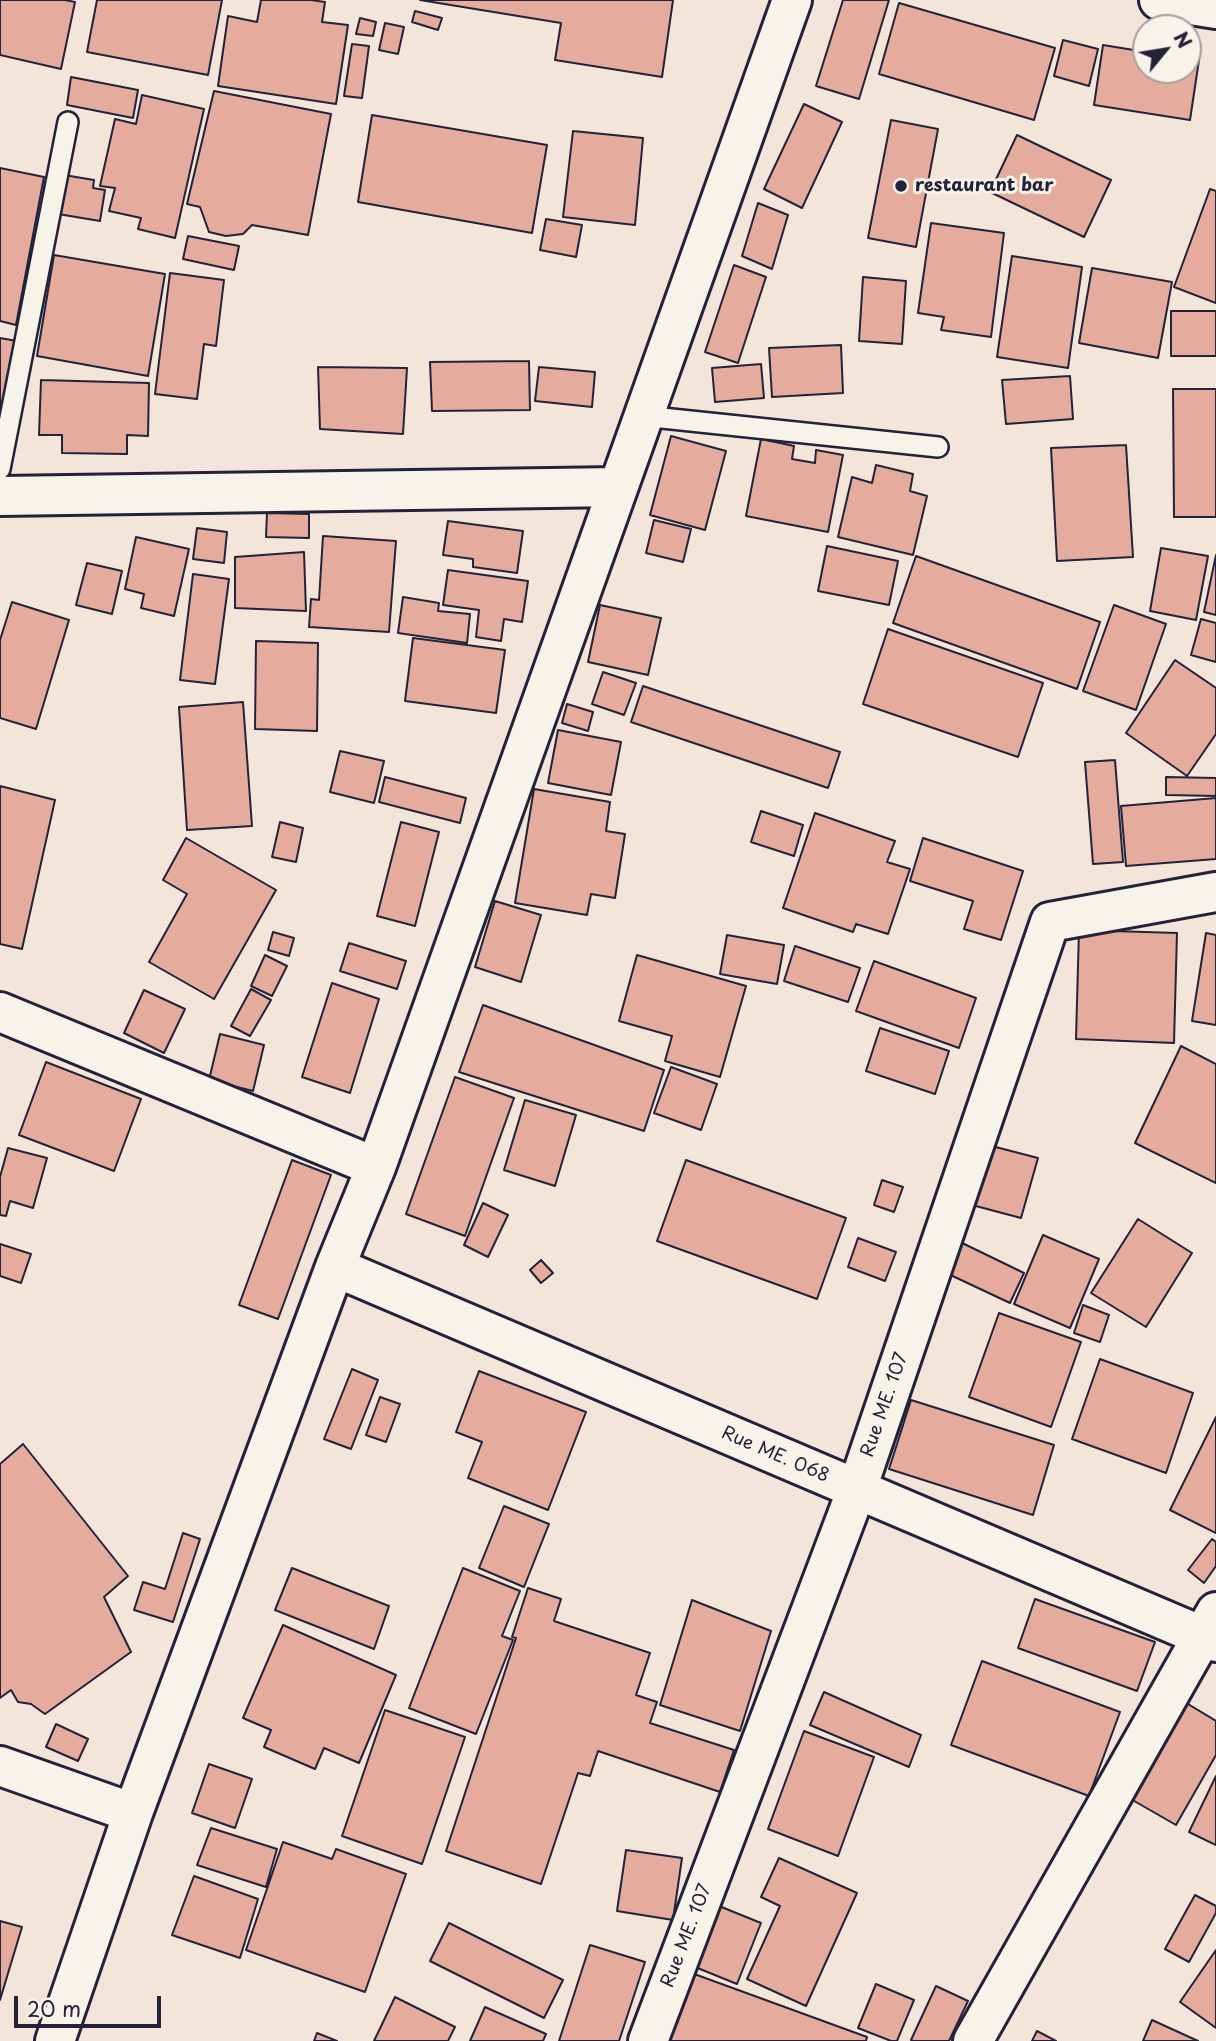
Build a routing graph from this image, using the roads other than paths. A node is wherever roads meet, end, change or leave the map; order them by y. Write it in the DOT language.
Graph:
graph roads {
  1 [pos="792,0"];
  2 [pos="1159,0"];
  3 [pos="1216,9"];
  4 [pos="68,122"];
  5 [pos="643,416"];
  6 [pos="938,447"];
  7 [pos="0,469"];
  8 [pos="618,487"];
  9 [pos="0,496"];
  10 [pos="1216,892"];
  11 [pos="0,1012"];
  12 [pos="376,1167"];
  13 [pos="335,1267"];
  14 [pos="857,1489"];
  15 [pos="1212,1630"];
  16 [pos="0,1766"];
  17 [pos="133,1813"];
  18 [pos="55,2041"];
  19 [pos="648,2041"];
  20 [pos="973,2041"];
  1 -- 5 [label="street"];
  2 -- 3 [label="street"];
  4 -- 7 [label="lane"];
  5 -- 6 [label="lane"];
  5 -- 8 [label="street"];
  8 -- 9 [label="street"];
  8 -- 12 [label="street"];
  10 -- 14 [label="street, Rue ME. 107"];
  11 -- 12 [label="street"];
  12 -- 13 [label="street"];
  13 -- 14 [label="street, Rue ME. 068"];
  13 -- 17 [label="street"];
  14 -- 15 [label="street, Rue ME. 068"];
  14 -- 19 [label="street, Rue ME. 107"];
  15 -- 20 [label="street"];
  16 -- 17 [label="street"];
  17 -- 18 [label="street"];
}
